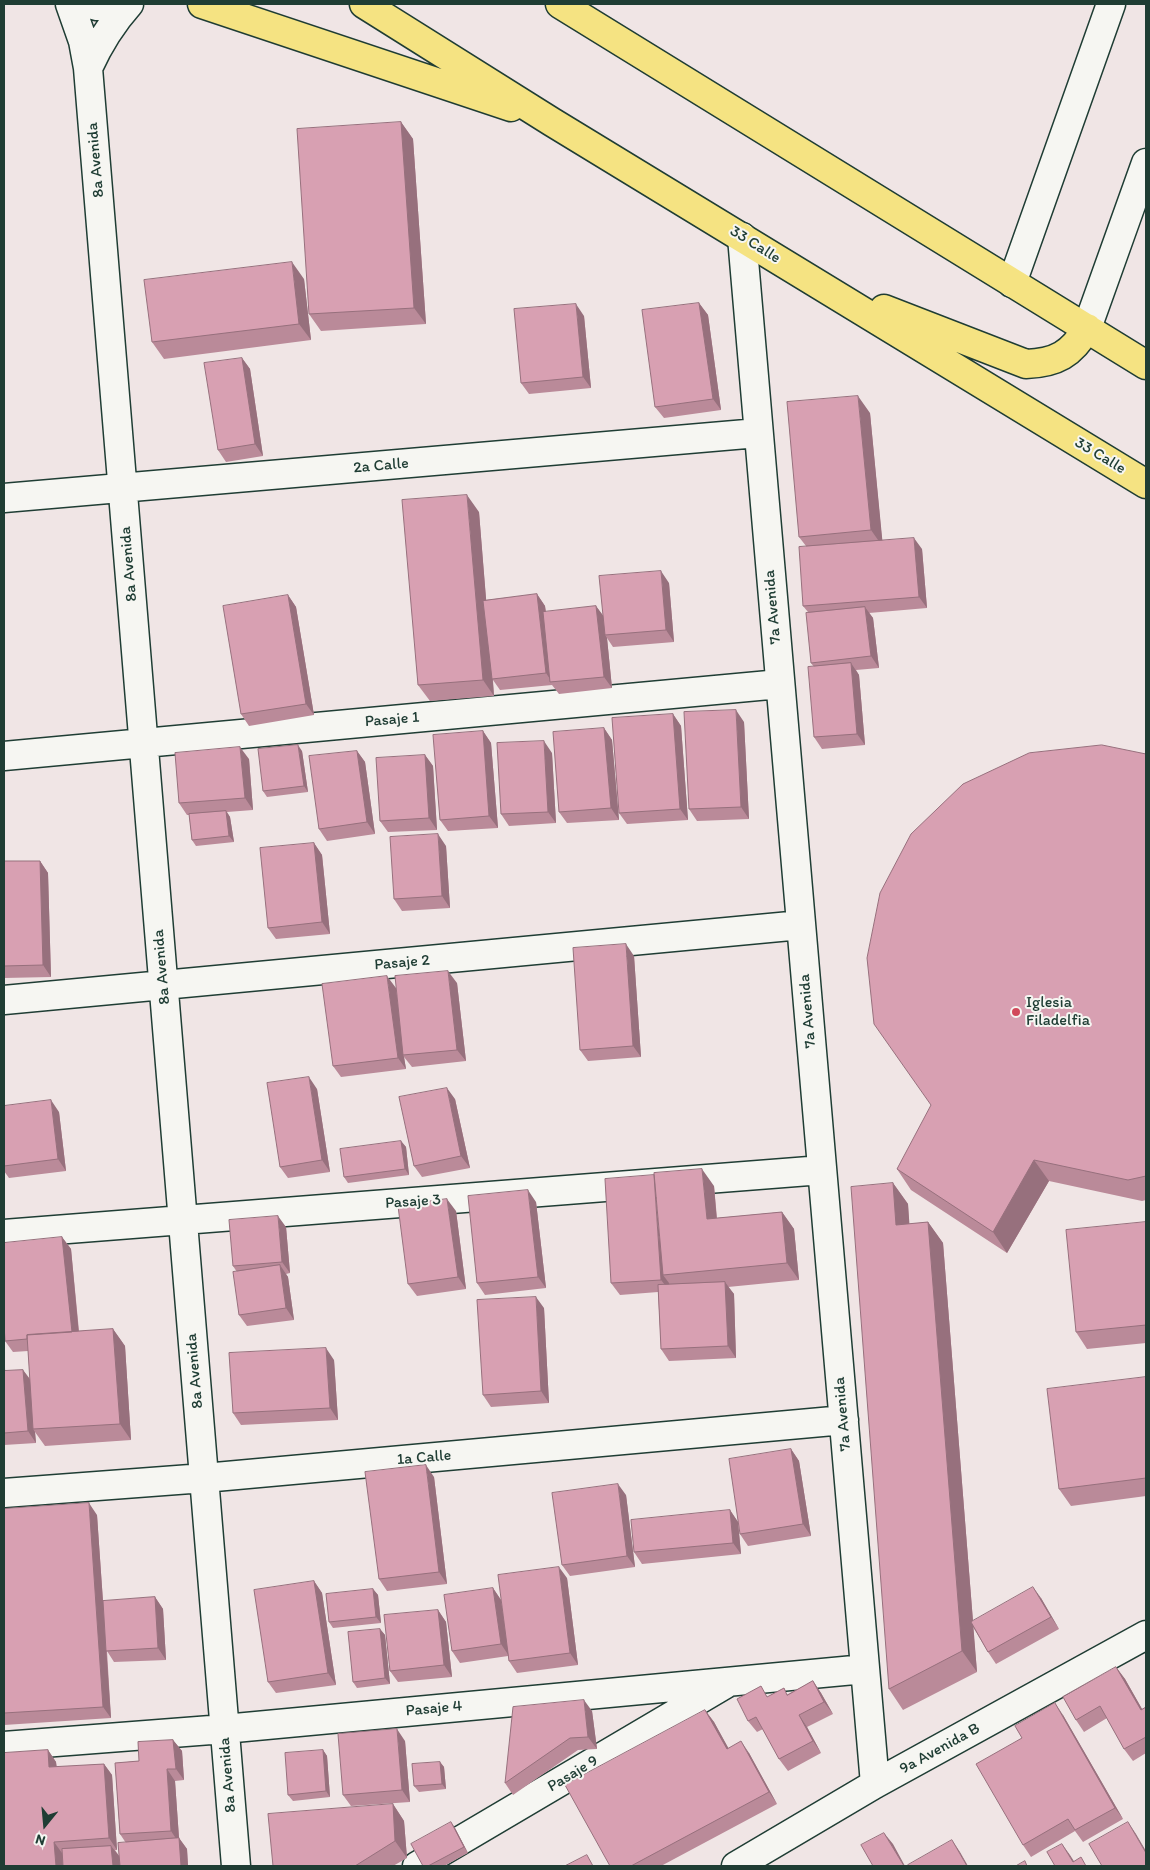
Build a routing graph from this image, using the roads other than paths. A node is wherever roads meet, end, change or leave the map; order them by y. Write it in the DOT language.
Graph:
graph roads {
  1 [pos="70,4"];
  2 [pos="90,4"];
  3 [pos="118,4"];
  4 [pos="129,4"];
  5 [pos="202,4"];
  6 [pos="364,4"];
  7 [pos="560,4"];
  8 [pos="1111,4"];
  9 [pos="88,68"];
  10 [pos="552,122"];
  11 [pos="1146,164"];
  12 [pos="742,237"];
  13 [pos="815,282"];
  14 [pos="1012,283"];
  15 [pos="1087,328"];
  16 [pos="1146,365"];
  17 [pos="758,432"];
  18 [pos="1146,484"];
  19 [pos="123,488"];
  20 [pos="4,498"];
  21 [pos="780,684"];
  22 [pos="144,743"];
  23 [pos="4,756"];
  24 [pos="801,925"];
  25 [pos="164,986"];
  26 [pos="4,1000"];
  27 [pos="822,1170"];
  28 [pos="183,1220"];
  29 [pos="4,1234"];
  30 [pos="844,1420"];
  31 [pos="204,1478"];
  32 [pos="4,1492"];
  33 [pos="1146,1635"];
  34 [pos="865,1670"];
  35 [pos="729,1682"];
  36 [pos="224,1729"];
  37 [pos="4,1746"];
  38 [pos="875,1784"];
  39 [pos="236,1866"];
  40 [pos="417,1866"];
  41 [pos="736,1866"];
  1 -- 9 [label="street, 8a Avenida"];
  2 -- 3 [label="street"];
  4 -- 9 [label="street"];
  5 -- 10 [label="main road"];
  6 -- 10 [label="main road, 33 Calle"];
  7 -- 14 [label="main road"];
  8 -- 14 [label="street"];
  9 -- 19 [label="street, 8a Avenida"];
  10 -- 12 [label="main road, 33 Calle"];
  11 -- 15 [label="street"];
  12 -- 13 [label="main road, 33 Calle"];
  12 -- 17 [label="street, 7a Avenida"];
  13 -- 15 [label="main road"];
  13 -- 18 [label="main road, 33 Calle"];
  14 -- 15 [label="main road"];
  15 -- 16 [label="main road"];
  17 -- 19 [label="street, 2a Calle"];
  17 -- 21 [label="street, 7a Avenida"];
  19 -- 20 [label="street, 2a Calle"];
  19 -- 22 [label="street, 8a Avenida"];
  21 -- 22 [label="street, Pasaje 1"];
  21 -- 24 [label="street, 7a Avenida"];
  22 -- 23 [label="street, Pasaje 1"];
  22 -- 25 [label="street, 8a Avenida"];
  24 -- 25 [label="street, Pasaje 2"];
  24 -- 27 [label="street, 7a Avenida"];
  25 -- 26 [label="street, Pasaje 2"];
  25 -- 28 [label="street, 8a Avenida"];
  27 -- 28 [label="street, Pasaje 3"];
  27 -- 30 [label="street, 7a Avenida"];
  28 -- 29 [label="street, Pasaje 3"];
  28 -- 31 [label="street, 8a Avenida"];
  30 -- 31 [label="street, 1a Calle"];
  30 -- 34 [label="street, 7a Avenida"];
  31 -- 32 [label="street, 1a Calle"];
  31 -- 36 [label="street, 8a Avenida"];
  33 -- 38 [label="street, 9a Avenida B"];
  34 -- 35 [label="street, Pasaje 4"];
  34 -- 38 [label="street, 7a Avenida"];
  35 -- 36 [label="street, Pasaje 4"];
  35 -- 40 [label="street, Pasaje 9"];
  36 -- 37 [label="street, Pasaje 4"];
  36 -- 39 [label="street, 8a Avenida"];
  38 -- 41 [label="street, 9a Avenida B"];
}
